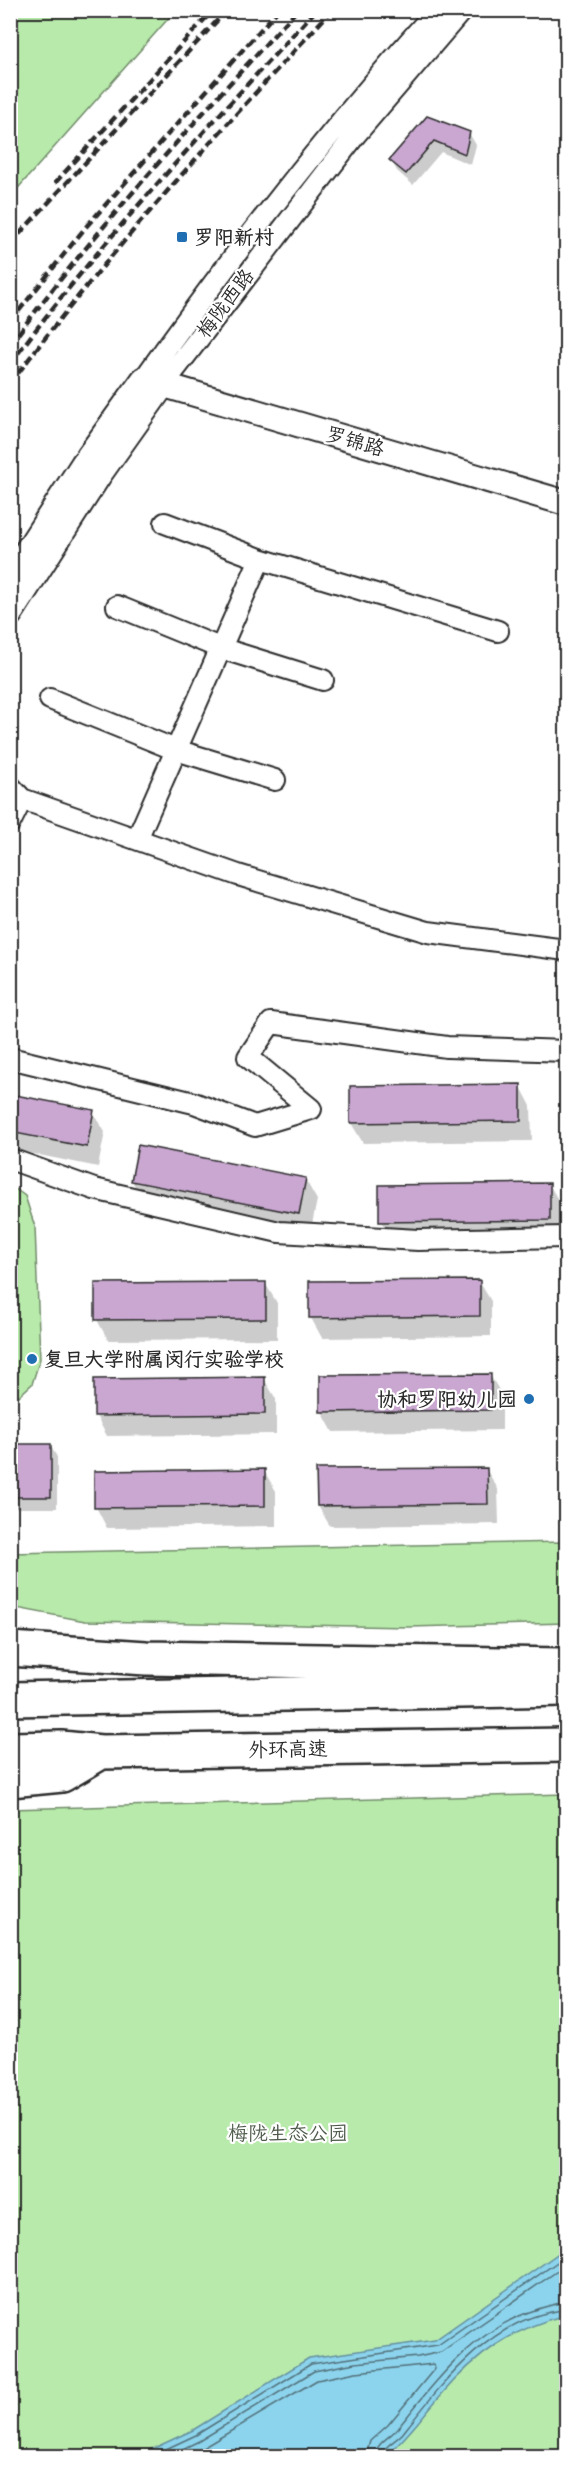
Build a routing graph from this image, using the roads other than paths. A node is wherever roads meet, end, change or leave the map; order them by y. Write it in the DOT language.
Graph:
graph roads {
  1 [pos="437,10"];
  2 [pos="462,10"];
  3 [pos="153,382"];
  4 [pos="567,503"];
  5 [pos="165,524"];
  6 [pos="260,559"];
  7 [pos="10,577"];
  8 [pos="117,606"];
  9 [pos="10,614"];
  10 [pos="498,631"];
  11 [pos="220,648"];
  12 [pos="323,680"];
  13 [pos="50,699"];
  14 [pos="176,750"];
  15 [pos="274,780"];
  16 [pos="16,793"];
  17 [pos="10,824"];
  18 [pos="136,839"];
  19 [pos="567,950"];
  20 [pos="567,1051"];
  21 [pos="10,1058"];
  22 [pos="10,1159"];
  23 [pos="567,1238"];
  24 [pos="10,1649"];
  25 [pos="567,1667"];
  26 [pos="567,1689"];
  27 [pos="10,1699"];
  28 [pos="567,1745"];
  29 [pos="10,1749"];
  30 [pos="101,1752"];
  31 [pos="10,1780"];
  1 -- 3 [label="street, 梅陇西路"];
  2 -- 3 [label="street, 梅陇西路"];
  3 -- 4 [label="street, 罗锦路"];
  3 -- 7 [label="street, 梅陇西路"];
  3 -- 9 [label="street, 梅陇西路"];
  5 -- 6 [label="street"];
  6 -- 10 [label="street"];
  6 -- 11 [label="street"];
  8 -- 11 [label="street"];
  11 -- 12 [label="street"];
  11 -- 14 [label="street"];
  13 -- 14 [label="street"];
  14 -- 15 [label="street"];
  14 -- 18 [label="street"];
  16 -- 17 [label="street"];
  16 -- 18 [label="street"];
  18 -- 19 [label="street"];
  20 -- 21 [label="street"];
  22 -- 23 [label="street"];
  24 -- 25 [label="highway"];
  26 -- 27 [label="highway"];
  28 -- 30 [label="highway, 外环高速"];
  29 -- 30 [label="highway, 外环高速"];
  30 -- 31 [label="highway"];
}
